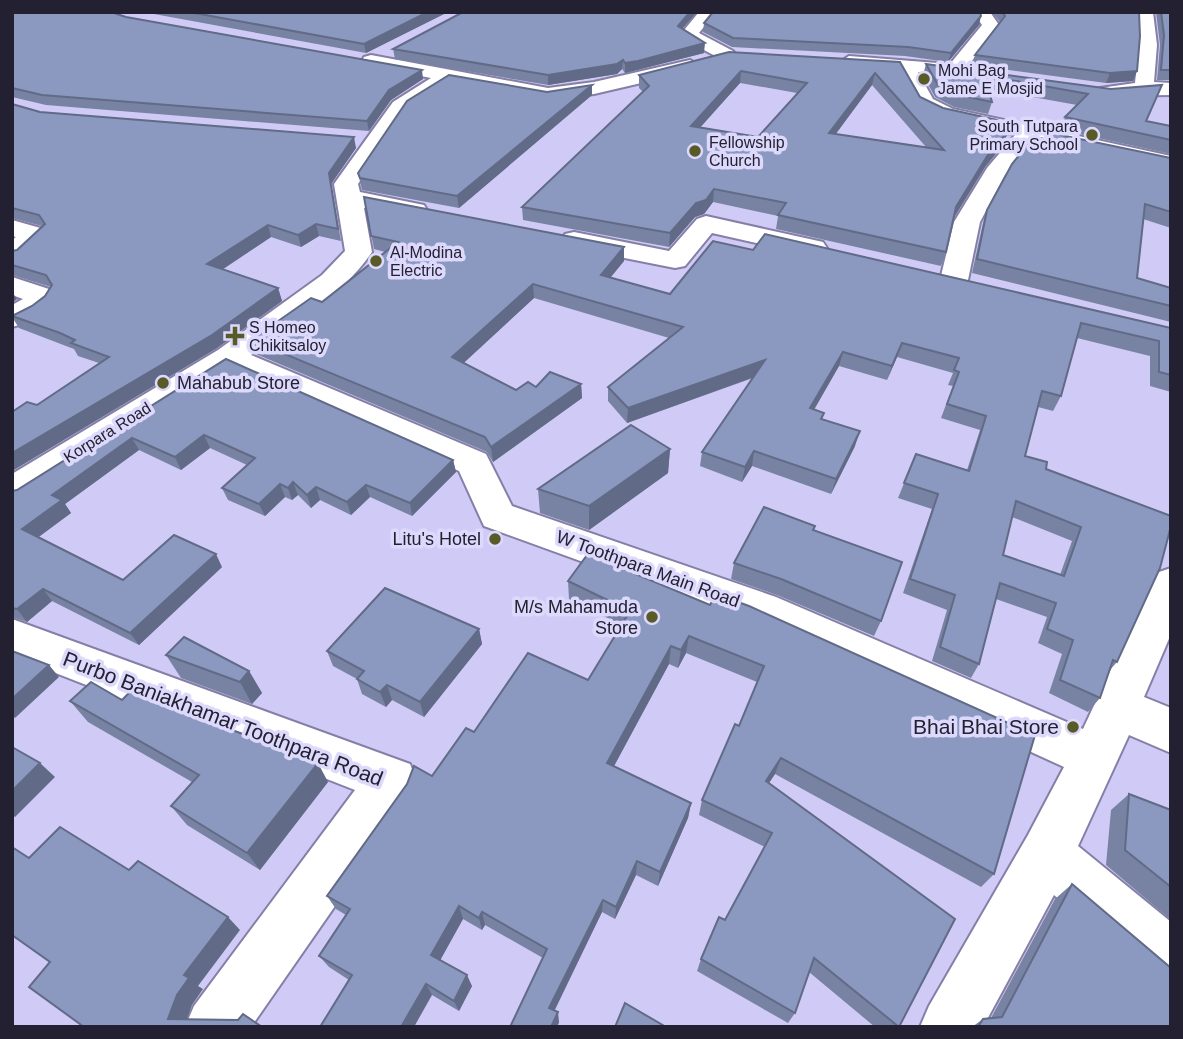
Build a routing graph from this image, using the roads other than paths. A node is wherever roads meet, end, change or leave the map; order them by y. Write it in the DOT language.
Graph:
graph roads {
  1 [pos="688,12"];
  2 [pos="708,12"];
  3 [pos="981,12"];
  4 [pos="1145,12"];
  5 [pos="398,47"];
  6 [pos="836,61"];
  7 [pos="905,65"];
  8 [pos="955,70"];
  9 [pos="447,76"];
  10 [pos="995,76"];
  11 [pos="1144,88"];
  12 [pos="1171,89"];
  13 [pos="1091,90"];
  14 [pos="1029,132"];
  15 [pos="1171,163"];
  16 [pos="348,197"];
  17 [pos="444,215"];
  18 [pos="12,228"];
  19 [pos="552,236"];
  20 [pos="837,253"];
  21 [pos="12,254"];
  22 [pos="12,285"];
  23 [pos="981,287"];
  24 [pos="12,318"];
  25 [pos="229,357"];
  26 [pos="12,491"];
  27 [pos="1171,584"];
  28 [pos="12,638"];
  29 [pos="1117,707"];
  30 [pos="1171,731"];
  31 [pos="1095,757"];
  32 [pos="1047,854"];
  33 [pos="1171,959"];
  34 [pos="215,1027"];
  35 [pos="950,1027"];
  1 -- 2 [label="street"];
  2 -- 9 [label="street"];
  3 -- 8 [label="street"];
  4 -- 11 [label="street"];
  5 -- 9 [label="street"];
  6 -- 7 [label="street"];
  7 -- 8 [label="street"];
  7 -- 14 [label="street"];
  8 -- 10 [label="street"];
  9 -- 16 [label="street"];
  11 -- 12 [label="street"];
  11 -- 13 [label="street"];
  14 -- 15 [label="street"];
  14 -- 23 [label="street"];
  16 -- 17 [label="street"];
  16 -- 25 [label="street, Korpara Road"];
  18 -- 21 [label="street"];
  19 -- 20 [label="street"];
  22 -- 24 [label="street"];
  25 -- 26 [label="street, Korpara Road"];
  25 -- 31 [label="street, W Toothpara Main Road"];
  27 -- 29 [label="street"];
  28 -- 34 [label="street, Purbo Baniakhamar Toothpara Road"];
  29 -- 30 [label="street"];
  29 -- 31 [label="street"];
  31 -- 32 [label="street"];
  32 -- 33 [label="street"];
  32 -- 35 [label="street"];
}
